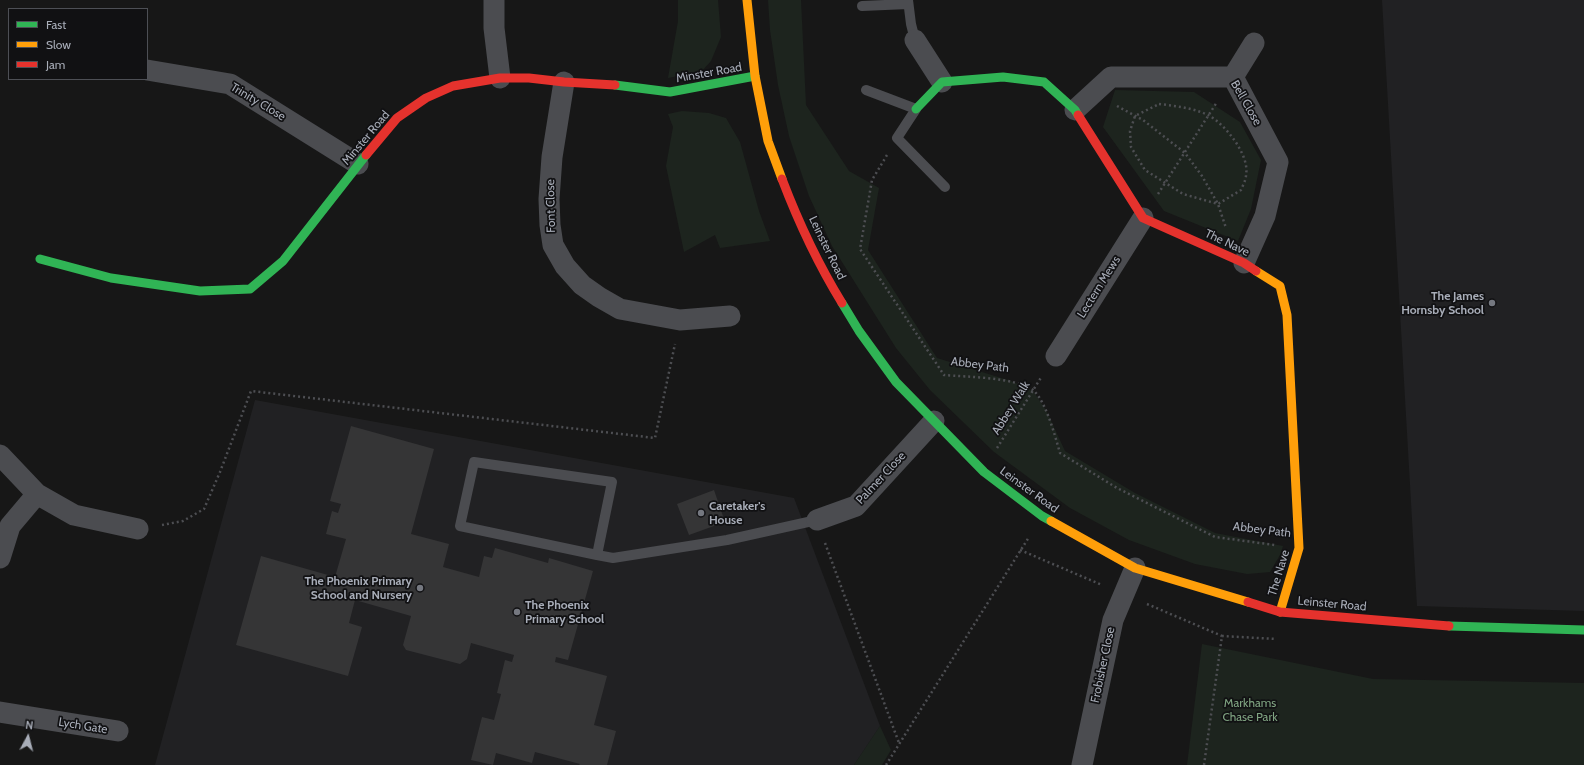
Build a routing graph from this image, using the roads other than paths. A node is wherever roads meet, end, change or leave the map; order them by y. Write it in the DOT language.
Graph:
graph roads {
  1 [pos="494,0"];
  2 [pos="747,0"];
  3 [pos="908,2"];
  4 [pos="862,6"];
  5 [pos="915,40"];
  6 [pos="1254,43"];
  7 [pos="148,70"];
  8 [pos="755,76"];
  9 [pos="1233,77"];
  10 [pos="500,78"];
  11 [pos="564,82"];
  12 [pos="942,82"];
  13 [pos="866,90"];
  14 [pos="916,109"];
  15 [pos="1075,110"];
  16 [pos="358,164"];
  17 [pos="945,187"];
  18 [pos="1143,218"];
  19 [pos="1247,257"];
  20 [pos="40,259"];
  21 [pos="730,316"];
  22 [pos="1056,356"];
  23 [pos="934,421"];
  24 [pos="0,455"];
  25 [pos="37,494"];
  26 [pos="817,520"];
  27 [pos="138,529"];
  28 [pos="597,555"];
  29 [pos="0,558"];
  30 [pos="1135,568"];
  31 [pos="1280,612"];
  32 [pos="1584,630"];
  33 [pos="0,712"];
  34 [pos="118,731"];
  35 [pos="1082,765"];
  1 -- 10 [label="street"];
  2 -- 8 [label="street, Leinster Road"];
  3 -- 4 [label="lane"];
  3 -- 5 [label="lane"];
  5 -- 12 [label="street"];
  6 -- 9 [label="street"];
  7 -- 16 [label="street, Trinity Close"];
  8 -- 11 [label="street, Minster Road"];
  8 -- 23 [label="street, Leinster Road"];
  9 -- 15 [label="street, Bell Close"];
  9 -- 19 [label="street, Bell Close"];
  10 -- 11 [label="street, Minster Road"];
  10 -- 16 [label="street, Minster Road"];
  11 -- 21 [label="street, Font Close"];
  12 -- 14 [label="street"];
  12 -- 15 [label="street"];
  13 -- 14 [label="lane"];
  14 -- 17 [label="lane"];
  15 -- 18 [label="street"];
  16 -- 20 [label="street, Minster Road"];
  18 -- 19 [label="street, The Nave"];
  18 -- 22 [label="street, Lectern Mews"];
  19 -- 31 [label="street, The Nave"];
  23 -- 26 [label="street, Palmer Close"];
  23 -- 30 [label="street, Leinster Road"];
  24 -- 25 [label="street"];
  25 -- 27 [label="street"];
  25 -- 29 [label="street"];
  26 -- 28 [label="lane"];
  28 -- 28 [label="lane"];
  30 -- 31 [label="street, Leinster Road"];
  30 -- 35 [label="street, Frobisher Close"];
  31 -- 32 [label="street, Leinster Road"];
  33 -- 34 [label="street, Lych Gate"];
}
